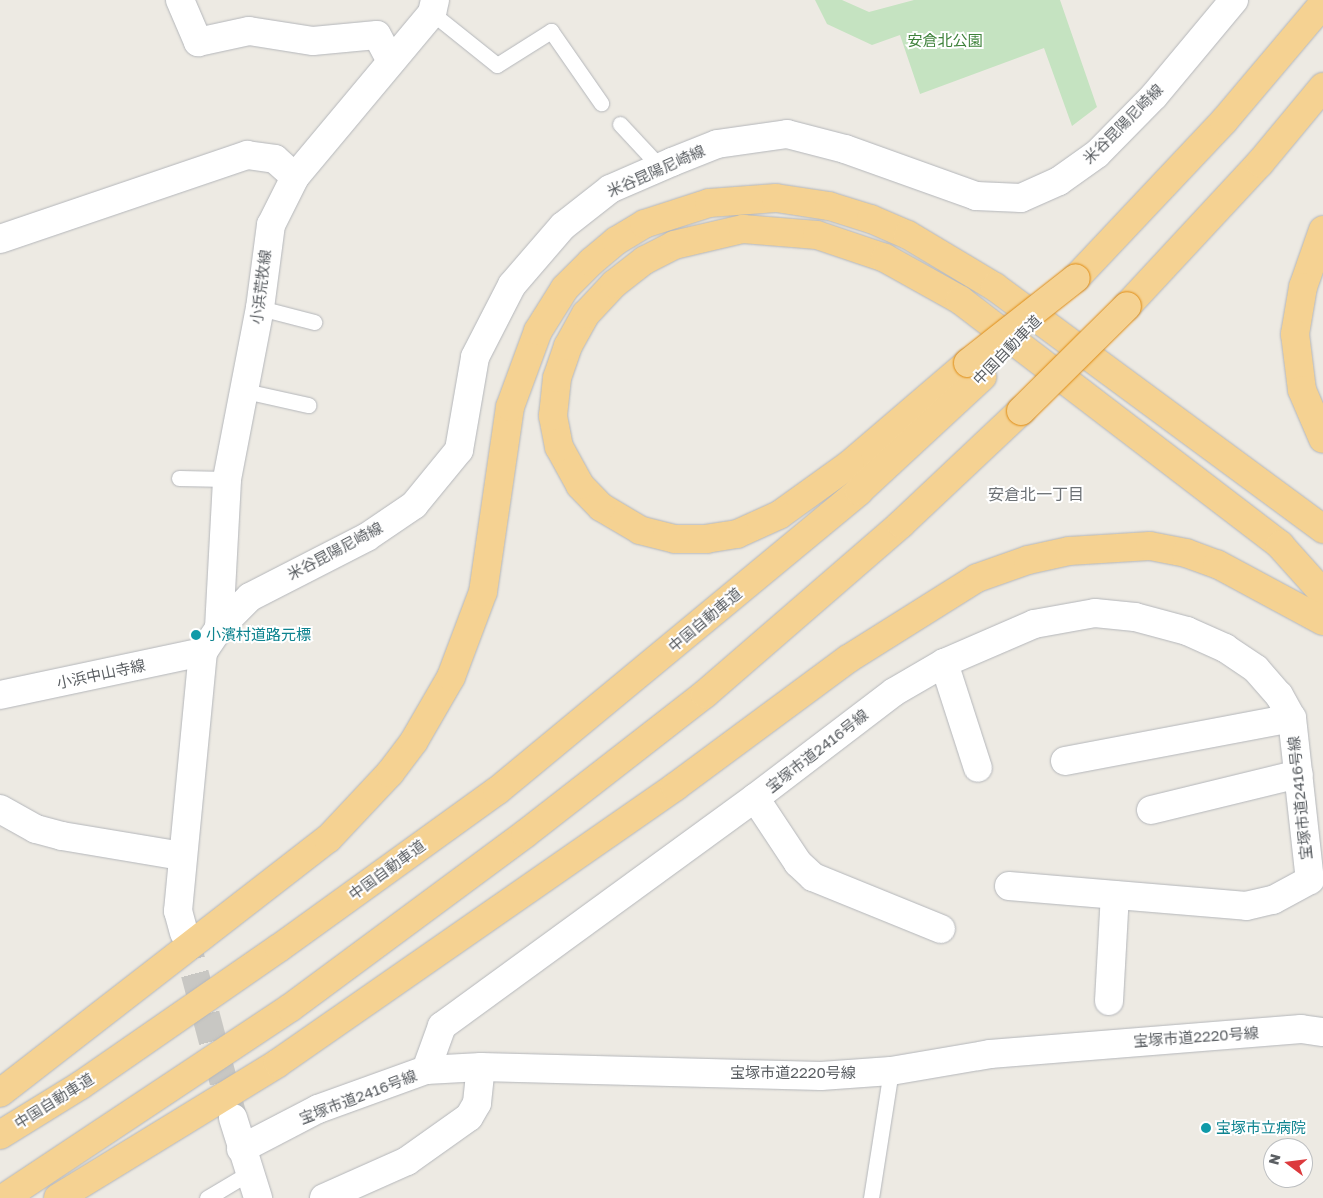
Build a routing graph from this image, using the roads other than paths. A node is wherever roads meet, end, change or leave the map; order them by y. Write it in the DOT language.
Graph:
graph roads {
  1 [pos="180,0"];
  2 [pos="1234,0"];
  3 [pos="1323,4"];
  4 [pos="433,7"];
  5 [pos="391,61"];
  6 [pos="1323,87"];
  7 [pos="601,103"];
  8 [pos="620,124"];
  9 [pos="660,167"];
  10 [pos="295,176"];
  11 [pos="1323,230"];
  12 [pos="0,238"];
  13 [pos="260,308"];
  14 [pos="314,322"];
  15 [pos="975,370"];
  16 [pos="245,391"];
  17 [pos="308,405"];
  18 [pos="1323,439"];
  19 [pos="179,478"];
  20 [pos="227,479"];
  21 [pos="1323,529"];
  22 [pos="1323,593"];
  23 [pos="1323,621"];
  24 [pos="219,628"];
  25 [pos="203,652"];
  26 [pos="944,663"];
  27 [pos="0,695"];
  28 [pos="1292,718"];
  29 [pos="1065,761"];
  30 [pos="978,768"];
  31 [pos="1299,774"];
  32 [pos="756,798"];
  33 [pos="0,809"];
  34 [pos="1151,810"];
  35 [pos="182,856"];
  36 [pos="1316,885"];
  37 [pos="1009,886"];
  38 [pos="1115,895"];
  39 [pos="941,929"];
  40 [pos="184,933"];
  41 [pos="1109,1001"];
  42 [pos="1323,1032"];
  43 [pos="481,1067"];
  44 [pos="426,1070"];
  45 [pos="892,1071"];
  46 [pos="0,1093"];
  47 [pos="233,1118"];
  48 [pos="0,1135"];
  49 [pos="250,1173"];
  50 [pos="4,1198"];
  51 [pos="58,1198"];
  52 [pos="207,1198"];
  53 [pos="324,1198"];
  54 [pos="871,1198"];
  1 -- 5 [label="street"];
  2 -- 9 [label="street, 米谷昆陽尼崎線"];
  3 -- 15 [label="highway, 中国自動車道, bridge"];
  4 -- 5 [label="street, 小浜荒牧線"];
  4 -- 7 [label="lane"];
  5 -- 10 [label="street, 小浜荒牧線"];
  6 -- 50 [label="highway, bridge"];
  8 -- 9 [label="lane"];
  9 -- 24 [label="street, 米谷昆陽尼崎線"];
  10 -- 12 [label="street"];
  10 -- 13 [label="street, 小浜荒牧線"];
  11 -- 18 [label="highway"];
  13 -- 14 [label="lane"];
  13 -- 16 [label="street, 小浜荒牧線"];
  15 -- 22 [label="highway"];
  15 -- 48 [label="highway, 中国自動車道"];
  16 -- 17 [label="lane"];
  16 -- 20 [label="street, 小浜荒牧線"];
  19 -- 20 [label="lane"];
  20 -- 24 [label="street, 小浜荒牧線"];
  21 -- 46 [label="highway"];
  23 -- 51 [label="highway"];
  24 -- 25 [label="street, 米谷昆陽尼崎線"];
  25 -- 27 [label="street, 小浜中山寺線"];
  25 -- 35 [label="street, 米谷昆陽尼崎線"];
  26 -- 28 [label="street, 宝塚市道2416号線"];
  26 -- 30 [label="street"];
  26 -- 32 [label="street, 宝塚市道2416号線"];
  28 -- 29 [label="street"];
  28 -- 31 [label="street, 宝塚市道2416号線"];
  31 -- 34 [label="street"];
  31 -- 36 [label="street, 宝塚市道2416号線"];
  32 -- 39 [label="street"];
  32 -- 44 [label="street, 宝塚市道2416号線"];
  33 -- 35 [label="street"];
  35 -- 40 [label="street, 米谷昆陽尼崎線"];
  36 -- 38 [label="street"];
  37 -- 38 [label="street"];
  38 -- 41 [label="street"];
  42 -- 45 [label="street, 宝塚市道2220号線"];
  43 -- 44 [label="street, 宝塚市道2220号線"];
  43 -- 45 [label="street, 宝塚市道2220号線"];
  43 -- 53 [label="street"];
  44 -- 49 [label="street, 宝塚市道2416号線"];
  45 -- 54 [label="lane"];
  47 -- 49 [label="street"];
  49 -- 52 [label="lane"];
}
